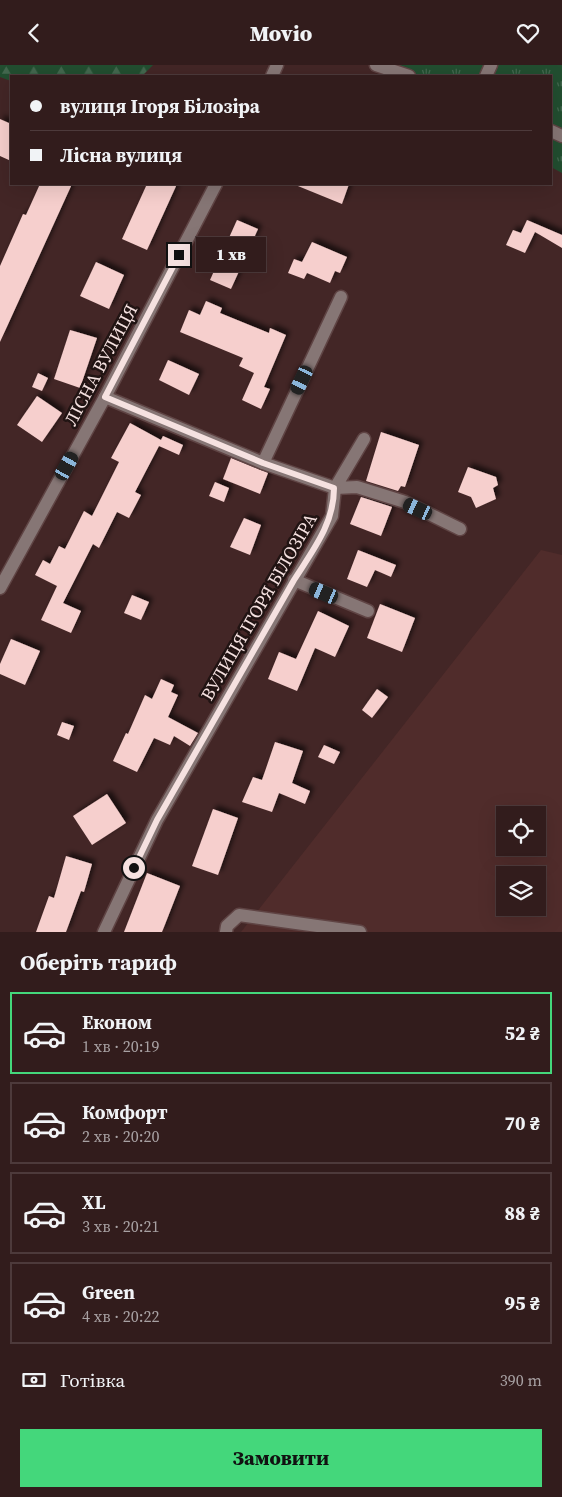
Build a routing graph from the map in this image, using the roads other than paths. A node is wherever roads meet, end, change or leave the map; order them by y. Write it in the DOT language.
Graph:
graph roads {
  1 [pos="376,65"];
  2 [pos="406,75"];
  3 [pos="215,185"];
  4 [pos="341,297"];
  5 [pos="105,397"];
  6 [pos="364,439"];
  7 [pos="263,463"];
  8 [pos="334,488"];
  9 [pos="460,529"];
  10 [pos="294,580"];
  11 [pos="0,588"];
  12 [pos="368,611"];
  13 [pos="104,932"];
  14 [pos="226,932"];
  15 [pos="360,932"];
  1 -- 2 [label="street"];
  3 -- 5 [label="street, ЛІСНА ВУЛИЦЯ"];
  4 -- 7 [label="street"];
  5 -- 7 [label="street"];
  5 -- 11 [label="street, ЛІСНА ВУЛИЦЯ"];
  6 -- 8 [label="street"];
  7 -- 8 [label="street"];
  8 -- 9 [label="street"];
  8 -- 10 [label="street, ВУЛИЦЯ ІГОРЯ БІЛОЗІРА"];
  10 -- 12 [label="street"];
  10 -- 13 [label="street, ВУЛИЦЯ ІГОРЯ БІЛОЗІРА"];
  14 -- 15 [label="street"];
}
